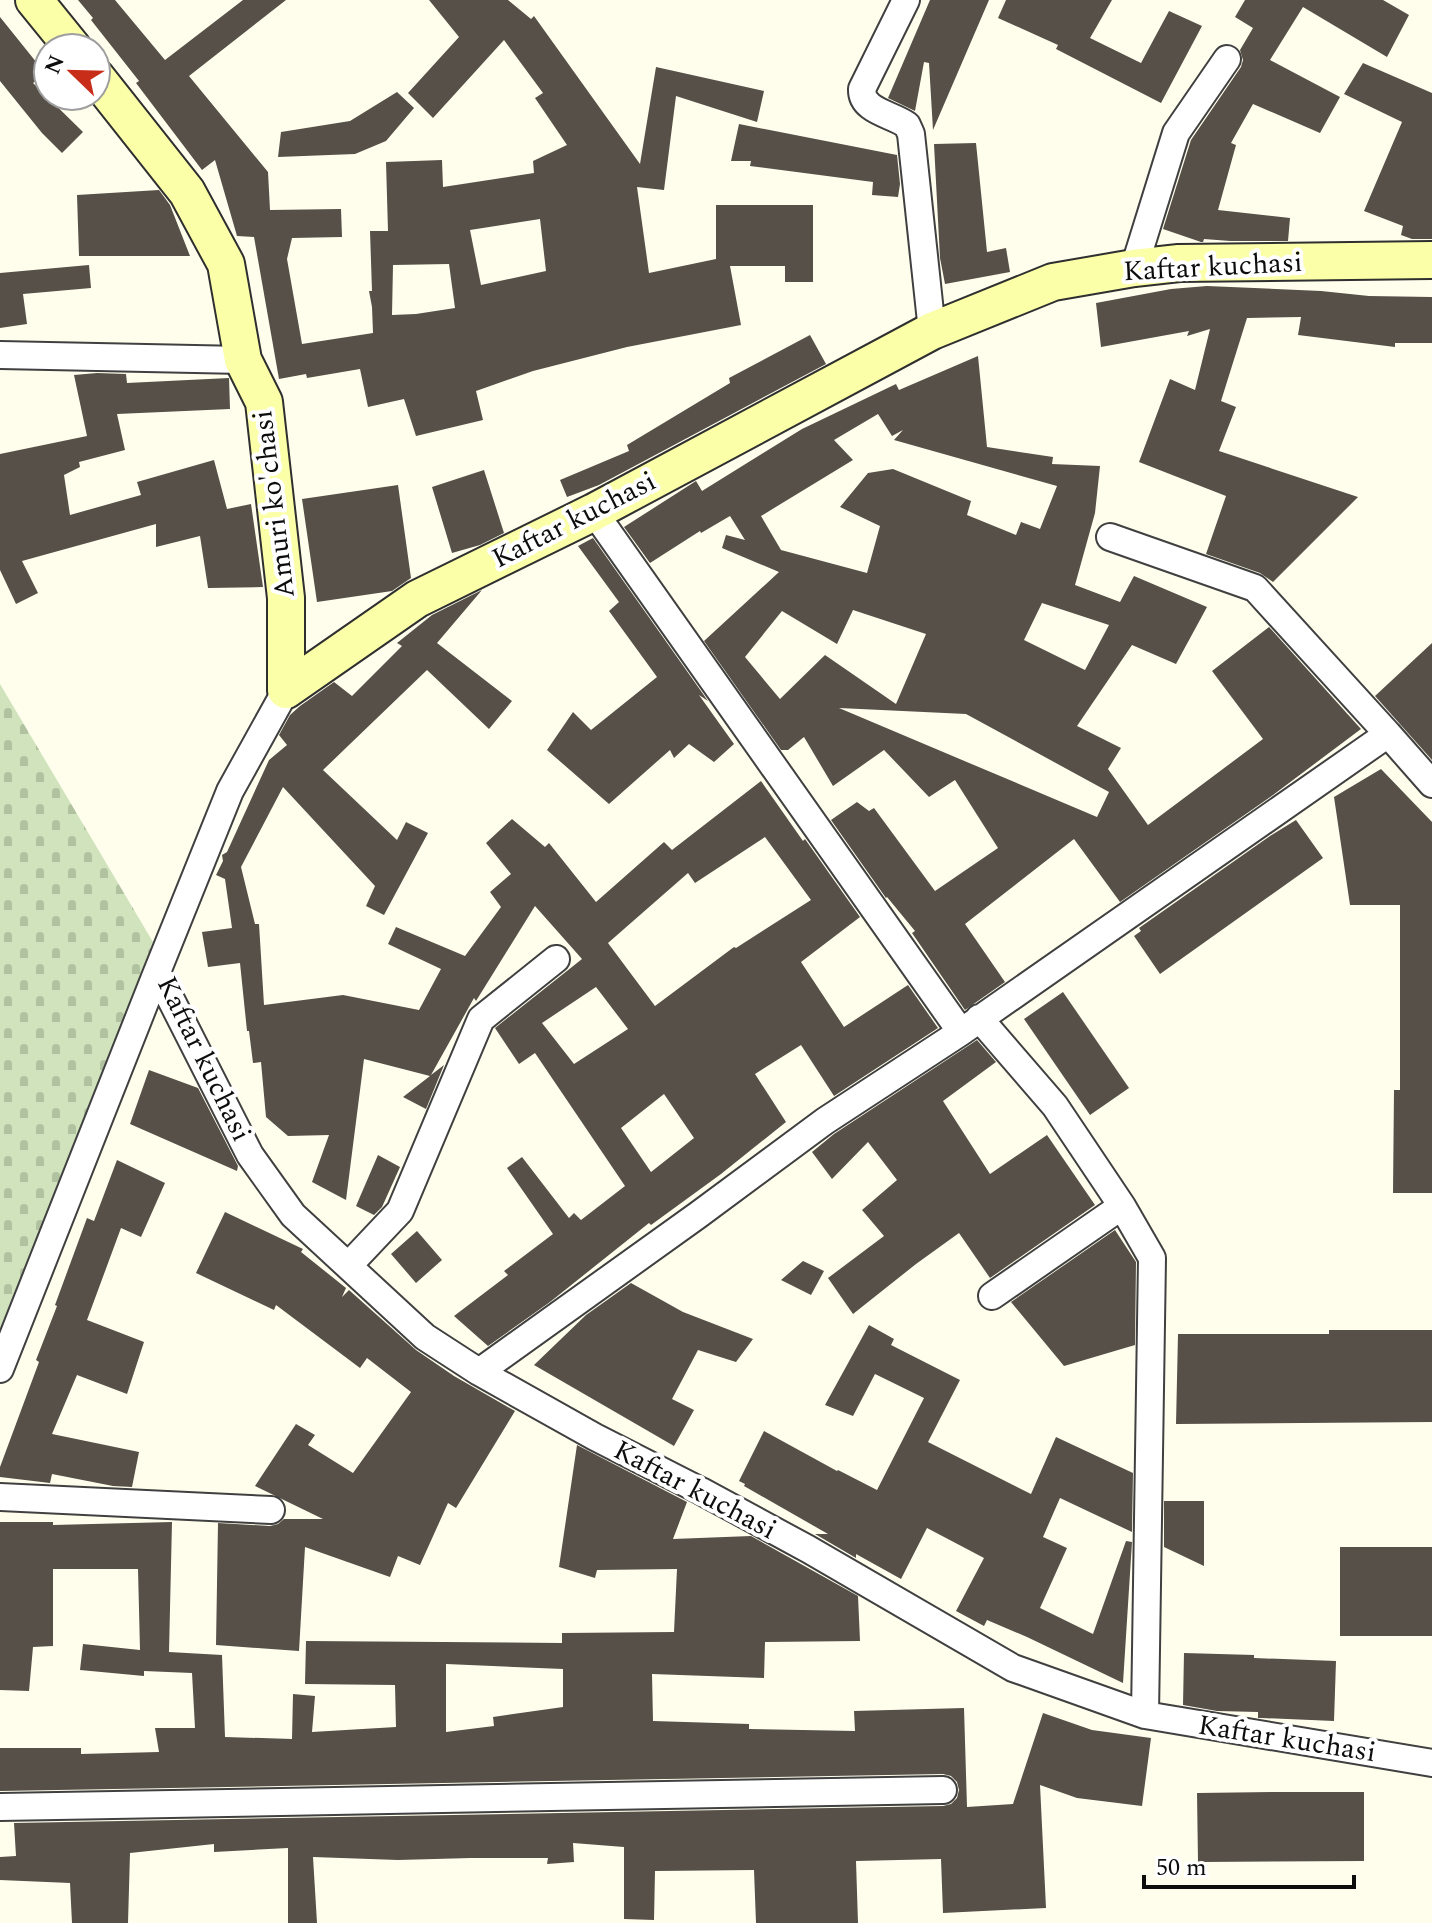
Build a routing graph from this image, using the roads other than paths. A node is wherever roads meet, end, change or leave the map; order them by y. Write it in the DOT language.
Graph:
graph roads {
  1 [pos="34,0"];
  2 [pos="906,0"];
  3 [pos="60,32"];
  4 [pos="1227,59"];
  5 [pos="112,97"];
  6 [pos="1432,260"];
  7 [pos="1134,268"];
  8 [pos="932,331"];
  9 [pos="0,355"];
  10 [pos="243,360"];
  11 [pos="594,512"];
  12 [pos="1110,537"];
  13 [pos="286,690"];
  14 [pos="1388,734"];
  15 [pos="1432,784"];
  16 [pos="556,959"];
  17 [pos="157,972"];
  18 [pos="970,1025"];
  19 [pos="1122,1206"];
  20 [pos="349,1265"];
  21 [pos="992,1296"];
  22 [pos="0,1369"];
  23 [pos="479,1372"];
  24 [pos="0,1497"];
  25 [pos="271,1510"];
  26 [pos="1145,1715"];
  27 [pos="1432,1763"];
  28 [pos="943,1790"];
  29 [pos="0,1807"];
  1 -- 3 [label="street"];
  2 -- 8 [label="street"];
  4 -- 7 [label="street"];
  5 -- 10 [label="street, Amuri ko'chasi"];
  6 -- 7 [label="street, Kaftar kuchasi"];
  7 -- 8 [label="street, Kaftar kuchasi"];
  8 -- 11 [label="street, Kaftar kuchasi"];
  9 -- 10 [label="street"];
  10 -- 13 [label="street, Amuri ko'chasi"];
  11 -- 13 [label="street, Kaftar kuchasi"];
  11 -- 18 [label="street"];
  12 -- 14 [label="street"];
  13 -- 17 [label="street, Kaftar kuchasi"];
  14 -- 15 [label="street"];
  14 -- 18 [label="street"];
  16 -- 20 [label="street"];
  17 -- 20 [label="street, Kaftar kuchasi"];
  17 -- 22 [label="street"];
  18 -- 19 [label="street"];
  18 -- 23 [label="street"];
  19 -- 21 [label="street"];
  19 -- 26 [label="street"];
  20 -- 23 [label="street, Kaftar kuchasi"];
  23 -- 26 [label="street, Kaftar kuchasi"];
  24 -- 25 [label="street"];
  26 -- 27 [label="street, Kaftar kuchasi"];
  28 -- 29 [label="street"];
}
